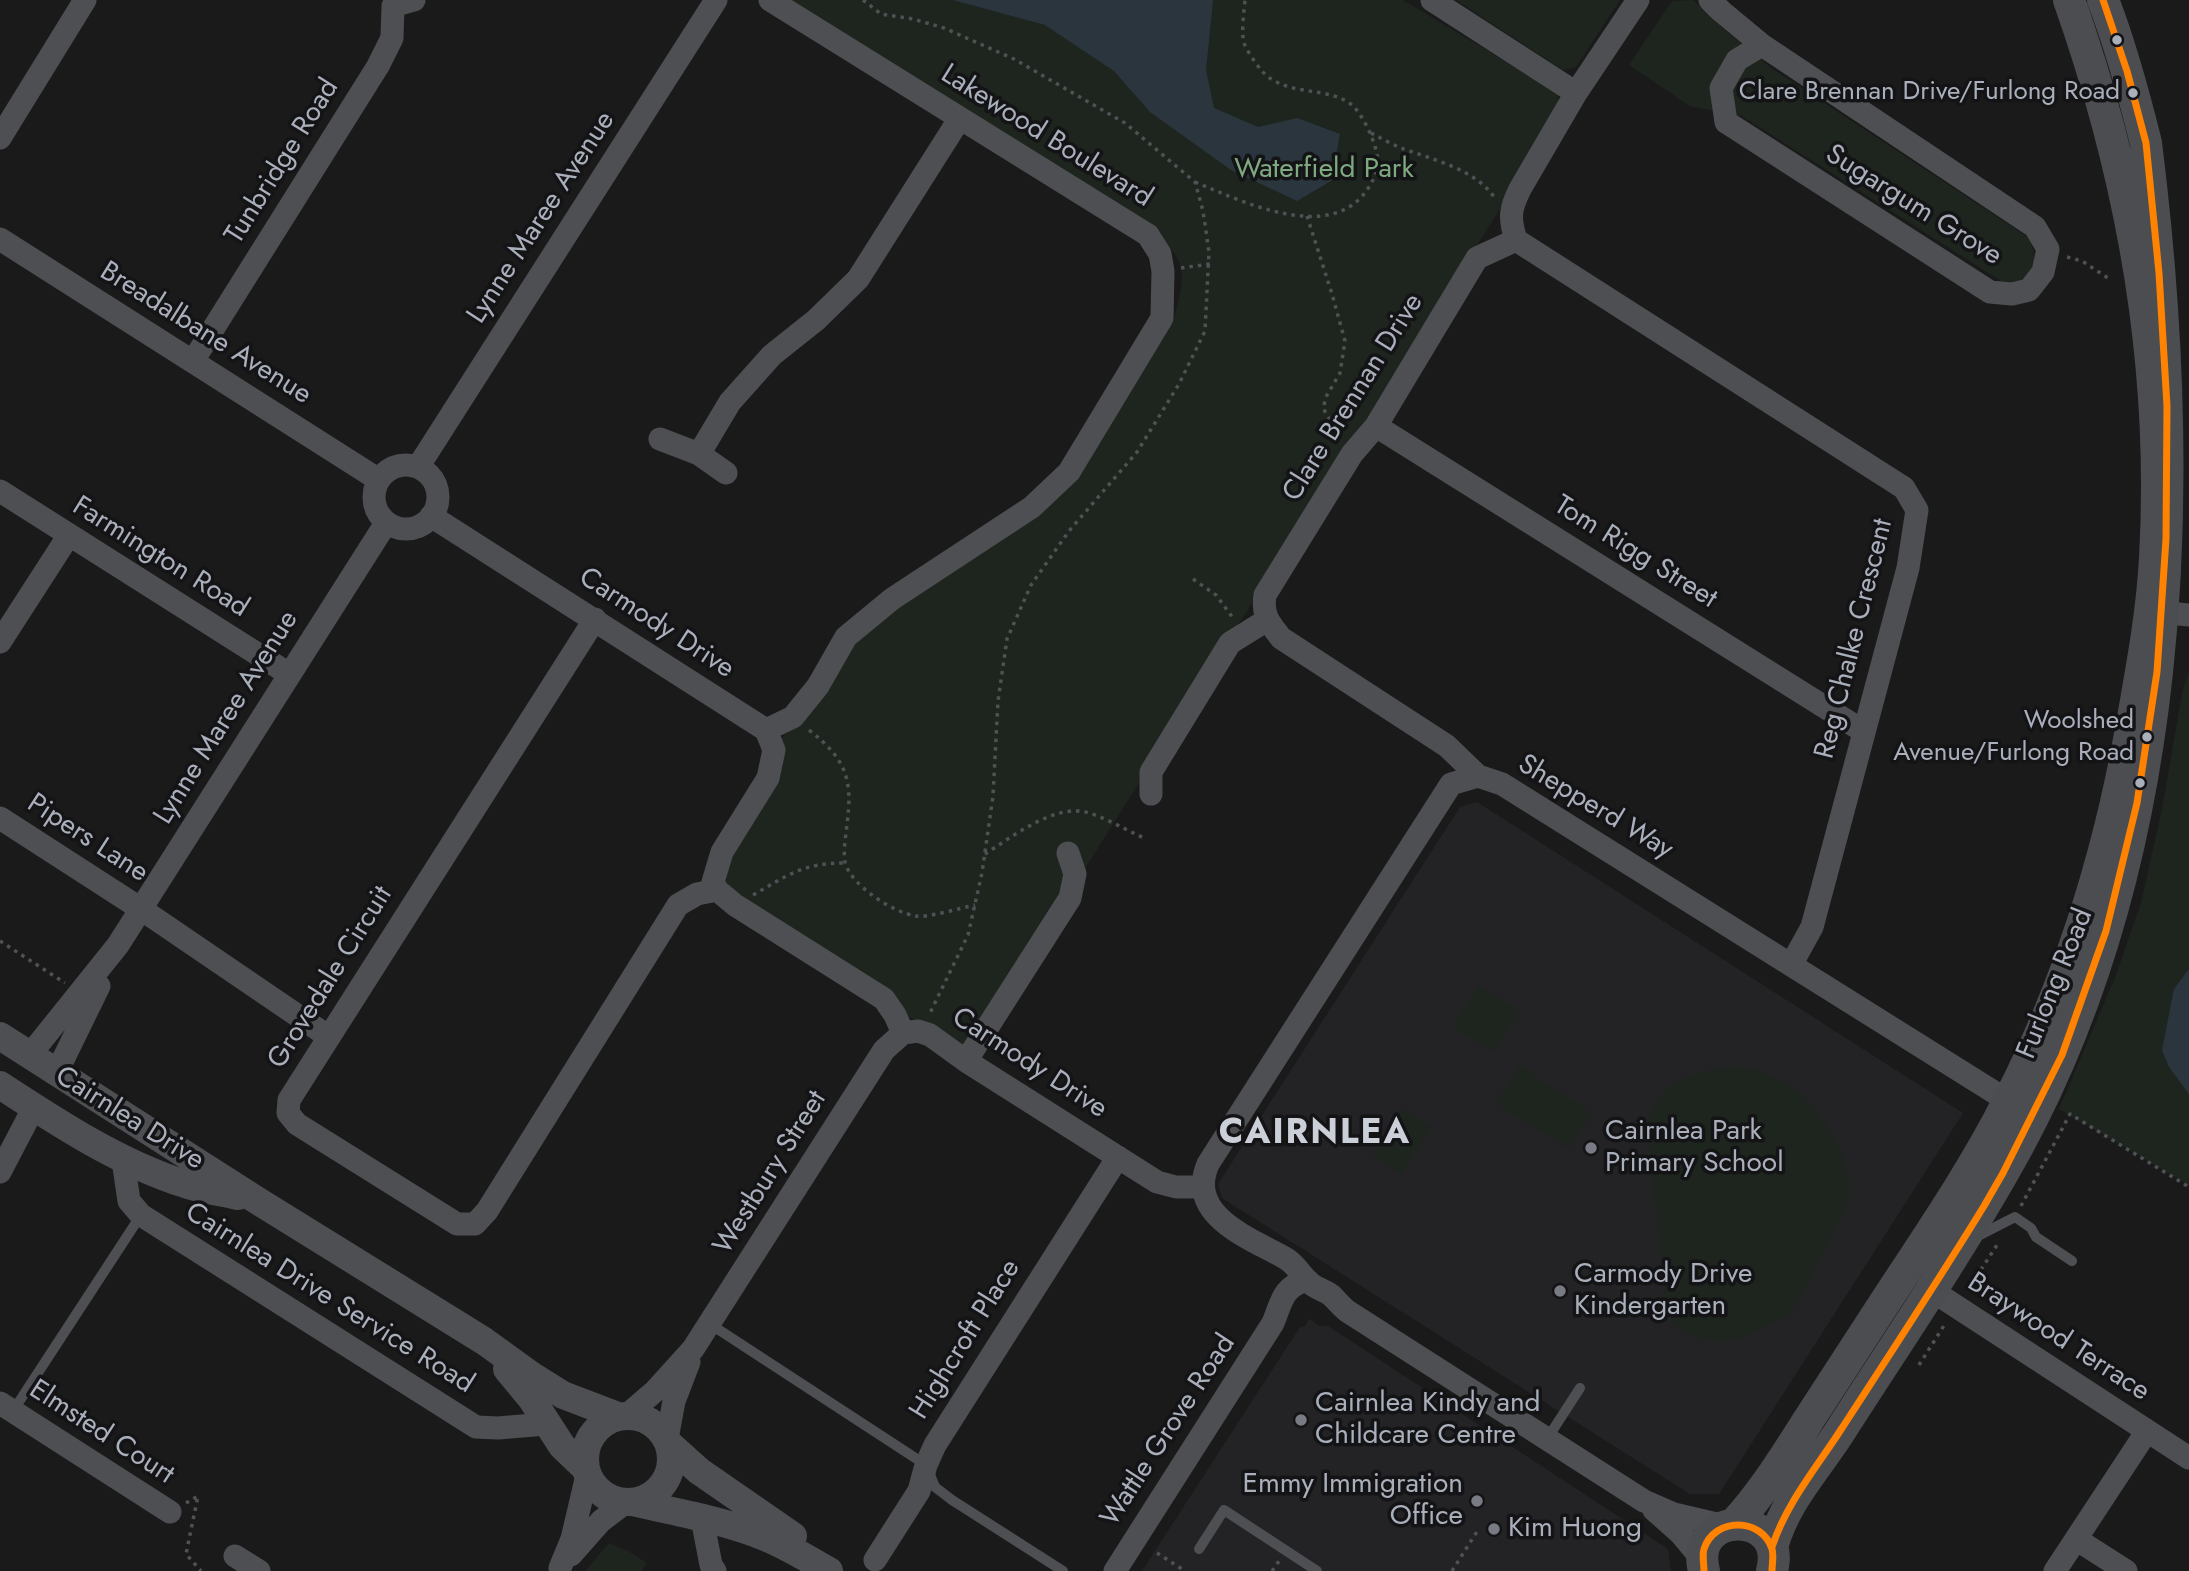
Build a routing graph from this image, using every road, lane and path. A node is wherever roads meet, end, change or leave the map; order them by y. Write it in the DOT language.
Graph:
graph roads {
  1 [pos="85,0"];
  2 [pos="716,0"];
  3 [pos="770,0"];
  4 [pos="1245,0"];
  5 [pos="1432,0"];
  6 [pos="1638,0"];
  7 [pos="1710,0"];
  8 [pos="2069,0"];
  9 [pos="2103,0"];
  10 [pos="399,2"];
  11 [pos="1762,45"];
  12 [pos="1576,93"];
  13 [pos="960,118"];
  14 [pos="1371,133"];
  15 [pos="0,138"];
  16 [pos="1195,182"];
  17 [pos="1307,216"];
  18 [pos="1513,230"];
  19 [pos="0,239"];
  20 [pos="2046,256"];
  21 [pos="1210,264"];
  22 [pos="1163,271"];
  23 [pos="2110,280"];
  24 [pos="193,361"];
  25 [pos="1376,426"];
  26 [pos="660,439"];
  27 [pos="699,454"];
  28 [pos="1352,454"];
  29 [pos="418,467"];
  30 [pos="726,473"];
  31 [pos="379,480"];
  32 [pos="0,491"];
  33 [pos="431,516"];
  34 [pos="386,523"];
  35 [pos="69,535"];
  36 [pos="1193,579"];
  37 [pos="2174,613"];
  38 [pos="595,620"];
  39 [pos="1267,620"];
  40 [pos="1245,634"];
  41 [pos="0,642"];
  42 [pos="289,674"];
  43 [pos="793,717"];
  44 [pos="765,730"];
  45 [pos="1863,731"];
  46 [pos="1478,776"];
  47 [pos="1151,794"];
  48 [pos="0,818"];
  49 [pos="1144,838"];
  50 [pos="1068,853"];
  51 [pos="985,854"];
  52 [pos="845,863"];
  53 [pos="717,890"];
  54 [pos="735,905"];
  55 [pos="975,905"];
  56 [pos="141,909"];
  57 [pos="0,942"];
  58 [pos="118,945"];
  59 [pos="1791,965"];
  60 [pos="81,993"];
  61 [pos="903,1034"];
  62 [pos="0,1036"];
  63 [pos="329,1037"];
  64 [pos="29,1056"];
  65 [pos="966,1061"];
  66 [pos="57,1073"];
  67 [pos="2,1092"];
  68 [pos="34,1107"];
  69 [pos="2021,1109"];
  70 [pos="1118,1157"];
  71 [pos="123,1160"];
  72 [pos="0,1172"];
  73 [pos="1203,1187"];
  74 [pos="2189,1187"];
  75 [pos="258,1201"];
  76 [pos="141,1215"];
  77 [pos="2015,1217"];
  78 [pos="1959,1245"];
  79 [pos="2072,1261"];
  80 [pos="1300,1286"];
  81 [pos="1944,1298"];
  82 [pos="710,1324"];
  83 [pos="484,1341"];
  84 [pos="693,1349"];
  85 [pos="1919,1366"];
  86 [pos="1580,1388"];
  87 [pos="7,1407"];
  88 [pos="622,1416"];
  89 [pos="546,1424"];
  90 [pos="2147,1431"];
  91 [pos="1547,1439"];
  92 [pos="668,1442"];
  93 [pos="2189,1458"];
  94 [pos="926,1465"];
  95 [pos="586,1471"];
  96 [pos="1644,1501"];
  97 [pos="629,1502"];
  98 [pos="170,1513"];
  99 [pos="702,1518"];
  100 [pos="1730,1525"];
  101 [pos="1478,1530"];
  102 [pos="2076,1539"];
  103 [pos="1199,1549"];
  104 [pos="1157,1553"];
  105 [pos="235,1556"];
  106 [pos="875,1560"];
  107 [pos="1776,1562"];
  108 [pos="1703,1565"];
  109 [pos="559,1569"];
  110 [pos="201,1571"];
  111 [pos="259,1571"];
  112 [pos="715,1571"];
  113 [pos="832,1571"];
  114 [pos="1063,1571"];
  115 [pos="1115,1571"];
  116 [pos="1185,1571"];
  117 [pos="1317,1571"];
  118 [pos="1452,1571"];
  119 [pos="2055,1571"];
  120 [pos="2126,1571"];
  1 -- 15 [label="street"];
  2 -- 29 [label="street, Lynne Maree Avenue"];
  3 -- 13 [label="street, Lakewood Boulevard"];
  4 -- 14 [label="path"];
  5 -- 12 [label="street"];
  6 -- 12 [label="street"];
  7 -- 11 [label="street, Sugargum Grove"];
  8 -- 37 [label="main road, Furlong Road"];
  9 -- 37 [label="main road, Furlong Road"];
  10 -- 24 [label="street, Tunbridge Road"];
  11 -- 20 [label="street, Sugargum Grove"];
  11 -- 20 [label="street, Sugargum Grove"];
  12 -- 18 [label="street"];
  13 -- 22 [label="street, Lakewood Boulevard"];
  13 -- 27 [label="street"];
  14 -- 17 [label="path"];
  14 -- 18 [label="path"];
  16 -- 17 [label="path"];
  17 -- 28 [label="path"];
  18 -- 25 [label="street, Clare Brennan Drive"];
  18 -- 45 [label="street, Reg Chalke Crescent"];
  19 -- 24 [label="street, Breadalbane Avenue"];
  20 -- 23 [label="path"];
  21 -- 22 [label="path"];
  22 -- 43 [label="street, Lakewood Boulevard"];
  24 -- 31 [label="street, Breadalbane Avenue"];
  25 -- 28 [label="street, Clare Brennan Drive"];
  25 -- 45 [label="street, Tom Rigg Street"];
  26 -- 27 [label="street"];
  27 -- 30 [label="street"];
  28 -- 39 [label="street, Clare Brennan Drive"];
  29 -- 31 [label="street"];
  29 -- 33 [label="street"];
  31 -- 34 [label="street"];
  32 -- 35 [label="street, Farmington Road"];
  33 -- 34 [label="street"];
  33 -- 38 [label="street, Carmody Drive"];
  34 -- 42 [label="street, Lynne Maree Avenue"];
  35 -- 41 [label="street"];
  35 -- 42 [label="street, Farmington Road"];
  36 -- 40 [label="path"];
  37 -- 69 [label="main road, Furlong Road"];
  38 -- 44 [label="street, Carmody Drive"];
  38 -- 63 [label="street, Grovedale Circuit"];
  39 -- 40 [label="street"];
  39 -- 46 [label="street"];
  40 -- 47 [label="street"];
  42 -- 56 [label="street, Lynne Maree Avenue"];
  43 -- 44 [label="street, Lakewood Boulevard"];
  43 -- 52 [label="path"];
  44 -- 53 [label="street"];
  45 -- 59 [label="street, Reg Chalke Crescent"];
  46 -- 59 [label="street, Shepperd Way"];
  46 -- 73 [label="street, Shepperd Way"];
  48 -- 56 [label="street, Pipers Lane"];
  49 -- 51 [label="path"];
  50 -- 65 [label="street"];
  52 -- 54 [label="path"];
  52 -- 55 [label="path"];
  53 -- 54 [label="street"];
  53 -- 63 [label="street, Grovedale Circuit"];
  54 -- 61 [label="street"];
  56 -- 58 [label="street, Lynne Maree Avenue"];
  56 -- 63 [label="street, Pipers Lane"];
  57 -- 60 [label="path"];
  58 -- 60 [label="street, Lynne Maree Avenue"];
  58 -- 66 [label="street, Lynne Maree Avenue"];
  59 -- 69 [label="street, Shepperd Way"];
  60 -- 64 [label="street, Lynne Maree Avenue"];
  61 -- 65 [label="street, Carmody Drive"];
  61 -- 82 [label="street, Westbury Street"];
  62 -- 64 [label="street, Cairnlea Drive"];
  64 -- 66 [label="street, Cairnlea Drive"];
  64 -- 67 [label="street"];
  65 -- 70 [label="street, Carmody Drive"];
  66 -- 68 [label="street"];
  66 -- 75 [label="street, Cairnlea Drive"];
  67 -- 68 [label="street, Cairnlea Drive"];
  68 -- 71 [label="street, Cairnlea Drive"];
  68 -- 72 [label="street"];
  69 -- 78 [label="main road, Furlong Road"];
  69 -- 100 [label="main road, Furlong Road"];
  70 -- 73 [label="street, Carmody Drive"];
  70 -- 94 [label="street, Highcroft Place"];
  71 -- 75 [label="street, Cairnlea Drive"];
  71 -- 76 [label="street, Cairnlea Drive Service Road"];
  73 -- 80 [label="street"];
  74 -- 77 [label="path"];
  75 -- 83 [label="street, Cairnlea Drive"];
  76 -- 87 [label="lane"];
  76 -- 89 [label="street, Cairnlea Drive Service Road"];
  77 -- 78 [label="lane"];
  77 -- 79 [label="lane"];
  77 -- 81 [label="path"];
  78 -- 81 [label="main road, Furlong Road"];
  80 -- 91 [label="street"];
  80 -- 115 [label="street, Wattle Grove Road"];
  81 -- 85 [label="path"];
  81 -- 90 [label="street, Braywood Terrace"];
  81 -- 107 [label="main road, Furlong Road"];
  82 -- 84 [label="street, Westbury Street"];
  82 -- 94 [label="lane"];
  83 -- 88 [label="street, Cairnlea Drive"];
  83 -- 89 [label="street, Cairnlea Drive"];
  84 -- 88 [label="street, Westbury Street"];
  84 -- 92 [label="street, Westbury Street"];
  86 -- 91 [label="lane"];
  87 -- 98 [label="street, Elmsted Court"];
  88 -- 92 [label="street"];
  88 -- 95 [label="street"];
  89 -- 95 [label="street, Cairnlea Drive"];
  90 -- 93 [label="street, Braywood Terrace"];
  90 -- 102 [label="street"];
  91 -- 96 [label="street"];
  92 -- 97 [label="street"];
  92 -- 113 [label="street"];
  94 -- 106 [label="street, Highcroft Place"];
  94 -- 114 [label="lane"];
  95 -- 97 [label="street"];
  95 -- 109 [label="street"];
  96 -- 100 [label="street"];
  96 -- 108 [label="street"];
  97 -- 99 [label="street"];
  97 -- 109 [label="street"];
  98 -- 110 [label="path"];
  99 -- 112 [label="street"];
  99 -- 113 [label="street"];
  100 -- 107 [label="main road"];
  100 -- 108 [label="main road, Furlong Road"];
  101 -- 118 [label="path"];
  102 -- 119 [label="street"];
  102 -- 120 [label="street"];
  103 -- 117 [label="lane"];
  104 -- 116 [label="path"];
  105 -- 111 [label="street"];
}
